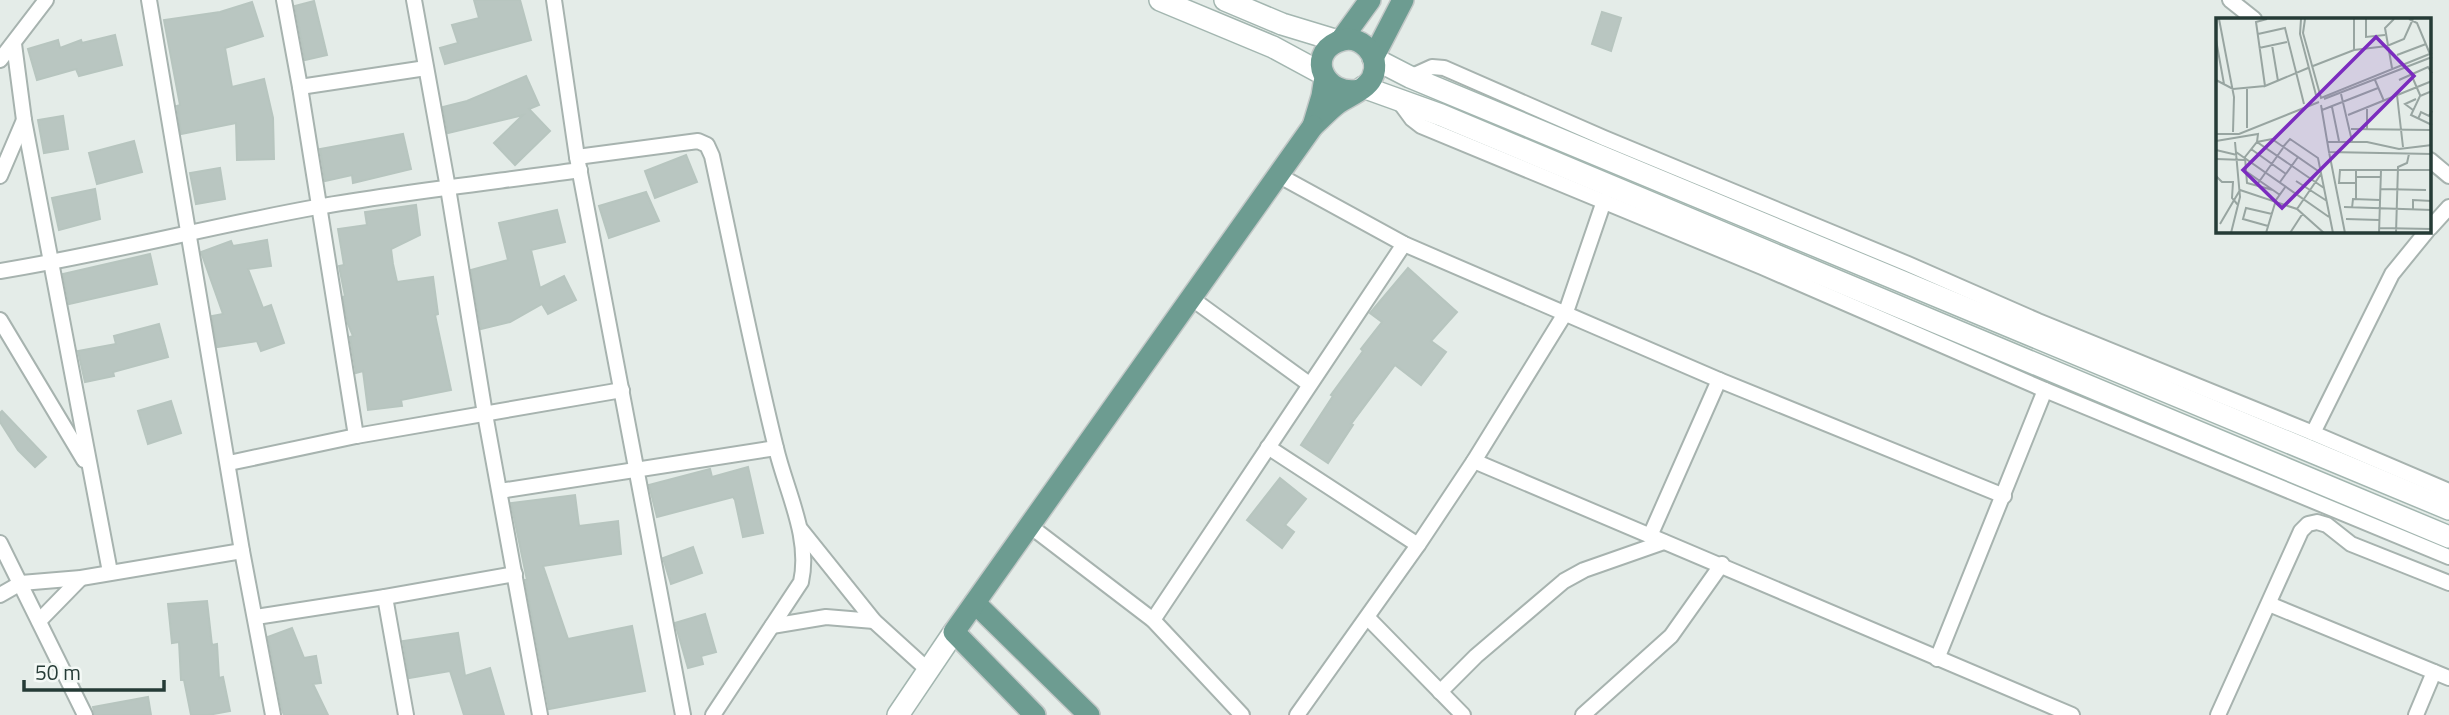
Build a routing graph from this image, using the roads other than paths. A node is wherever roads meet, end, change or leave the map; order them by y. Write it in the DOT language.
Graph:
graph roads {
  1 [pos="46,0"];
  2 [pos="149,0"];
  3 [pos="284,0"];
  4 [pos="414,0"];
  5 [pos="554,0"];
  6 [pos="1160,0"];
  7 [pos="1225,0"];
  8 [pos="1370,0"];
  9 [pos="1404,0"];
  10 [pos="2230,0"];
  11 [pos="2253,18"];
  12 [pos="1340,40"];
  13 [pos="14,44"];
  14 [pos="1373,58"];
  15 [pos="0,60"];
  16 [pos="426,68"];
  17 [pos="1324,75"];
  18 [pos="1409,77"];
  19 [pos="300,87"];
  20 [pos="1361,89"];
  21 [pos="1395,98"];
  22 [pos="24,120"];
  23 [pos="1313,126"];
  24 [pos="2432,162"];
  25 [pos="579,163"];
  26 [pos="1278,175"];
  27 [pos="2449,176"];
  28 [pos="0,177"];
  29 [pos="448,188"];
  30 [pos="1604,201"];
  31 [pos="320,207"];
  32 [pos="2449,207"];
  33 [pos="2432,227"];
  34 [pos="187,232"];
  35 [pos="2426,233"];
  36 [pos="1404,244"];
  37 [pos="52,262"];
  38 [pos="0,271"];
  39 [pos="1191,298"];
  40 [pos="1566,312"];
  41 [pos="0,320"];
  42 [pos="1719,380"];
  43 [pos="1309,384"];
  44 [pos="622,390"];
  45 [pos="2045,390"];
  46 [pos="485,414"];
  47 [pos="2313,433"];
  48 [pos="356,436"];
  49 [pos="1268,447"];
  50 [pos="776,448"];
  51 [pos="1474,461"];
  52 [pos="229,463"];
  53 [pos="90,470"];
  54 [pos="636,470"];
  55 [pos="500,491"];
  56 [pos="2449,491"];
  57 [pos="2004,496"];
  58 [pos="2449,509"];
  59 [pos="1030,526"];
  60 [pos="799,527"];
  61 [pos="2449,537"];
  62 [pos="1657,539"];
  63 [pos="0,543"];
  64 [pos="1418,545"];
  65 [pos="242,551"];
  66 [pos="2449,557"];
  67 [pos="1721,564"];
  68 [pos="110,572"];
  69 [pos="515,574"];
  70 [pos="81,578"];
  71 [pos="21,583"];
  72 [pos="2449,583"];
  73 [pos="0,595"];
  74 [pos="384,597"];
  75 [pos="975,603"];
  76 [pos="2269,604"];
  77 [pos="256,617"];
  78 [pos="1368,618"];
  79 [pos="1153,620"];
  80 [pos="39,621"];
  81 [pos="874,621"];
  82 [pos="772,626"];
  83 [pos="954,632"];
  84 [pos="1937,659"];
  85 [pos="929,671"];
  86 [pos="2434,672"];
  87 [pos="2449,678"];
  88 [pos="1440,692"];
  89 [pos="85,715"];
  90 [pos="273,715"];
  91 [pos="406,715"];
  92 [pos="540,715"];
  93 [pos="683,715"];
  94 [pos="713,715"];
  95 [pos="898,715"];
  96 [pos="1035,715"];
  97 [pos="1089,715"];
  98 [pos="1242,715"];
  99 [pos="1297,715"];
  100 [pos="1463,715"];
  101 [pos="1583,715"];
  102 [pos="2072,715"];
  103 [pos="2218,715"];
  104 [pos="2416,715"];
  1 -- 13 [label="street"];
  2 -- 34 [label="street"];
  3 -- 19 [label="street"];
  4 -- 16 [label="street"];
  5 -- 25 [label="street"];
  6 -- 17 [label="main road"];
  7 -- 12 [label="main road"];
  8 -- 12 [label="main road"];
  9 -- 14 [label="main road"];
  10 -- 11 [label="street"];
  12 -- 14 [label="main road"];
  12 -- 17 [label="main road"];
  13 -- 15 [label="street"];
  13 -- 22 [label="street"];
  14 -- 18 [label="main road"];
  14 -- 20 [label="main road"];
  16 -- 19 [label="street"];
  16 -- 29 [label="street"];
  17 -- 20 [label="main road"];
  17 -- 23 [label="main road"];
  18 -- 47 [label="street"];
  18 -- 58 [label="main road"];
  19 -- 31 [label="street"];
  20 -- 21 [label="main road"];
  20 -- 23 [label="main road"];
  21 -- 30 [label="street"];
  21 -- 61 [label="main road"];
  22 -- 28 [label="street"];
  22 -- 37 [label="street"];
  23 -- 26 [label="main road"];
  24 -- 27 [label="street"];
  25 -- 29 [label="street"];
  25 -- 44 [label="street"];
  25 -- 50 [label="street"];
  26 -- 36 [label="street"];
  26 -- 39 [label="main road"];
  29 -- 31 [label="street"];
  29 -- 46 [label="street"];
  30 -- 40 [label="street"];
  30 -- 45 [label="street"];
  31 -- 34 [label="street"];
  31 -- 48 [label="street"];
  32 -- 33 [label="street"];
  34 -- 37 [label="street"];
  34 -- 52 [label="street"];
  35 -- 47 [label="street"];
  36 -- 40 [label="street"];
  36 -- 43 [label="street"];
  37 -- 38 [label="street"];
  37 -- 53 [label="street"];
  39 -- 43 [label="street"];
  39 -- 59 [label="main road"];
  40 -- 42 [label="street"];
  40 -- 51 [label="street"];
  41 -- 53 [label="street"];
  42 -- 57 [label="street"];
  42 -- 62 [label="street"];
  43 -- 49 [label="street"];
  44 -- 46 [label="street"];
  44 -- 54 [label="street"];
  45 -- 57 [label="street"];
  45 -- 66 [label="street"];
  46 -- 48 [label="street"];
  46 -- 55 [label="street"];
  47 -- 56 [label="street"];
  48 -- 52 [label="street"];
  49 -- 64 [label="street"];
  49 -- 79 [label="street"];
  50 -- 54 [label="street"];
  50 -- 60 [label="street"];
  51 -- 62 [label="street"];
  51 -- 64 [label="street"];
  52 -- 65 [label="street"];
  53 -- 68 [label="street"];
  54 -- 55 [label="street"];
  54 -- 93 [label="street"];
  55 -- 69 [label="street"];
  57 -- 84 [label="street"];
  59 -- 75 [label="main road"];
  59 -- 79 [label="street"];
  60 -- 81 [label="street"];
  60 -- 82 [label="street"];
  62 -- 67 [label="street"];
  62 -- 88 [label="street"];
  63 -- 71 [label="street"];
  64 -- 78 [label="street"];
  65 -- 68 [label="street"];
  65 -- 77 [label="street"];
  67 -- 84 [label="street"];
  67 -- 101 [label="street"];
  68 -- 70 [label="street"];
  69 -- 74 [label="street"];
  69 -- 92 [label="street"];
  70 -- 71 [label="street"];
  70 -- 80 [label="street"];
  71 -- 73 [label="street"];
  71 -- 80 [label="street"];
  72 -- 76 [label="street"];
  74 -- 77 [label="street"];
  74 -- 91 [label="street"];
  75 -- 83 [label="main road"];
  75 -- 97 [label="main road"];
  76 -- 86 [label="street"];
  76 -- 103 [label="street"];
  77 -- 90 [label="street"];
  78 -- 88 [label="street"];
  78 -- 99 [label="street"];
  79 -- 98 [label="street"];
  80 -- 89 [label="street"];
  81 -- 82 [label="street"];
  81 -- 85 [label="street"];
  82 -- 94 [label="street"];
  83 -- 85 [label="main road"];
  83 -- 96 [label="main road"];
  84 -- 102 [label="street"];
  85 -- 95 [label="main road"];
  86 -- 87 [label="street"];
  86 -- 104 [label="street"];
  88 -- 100 [label="street"];
}
